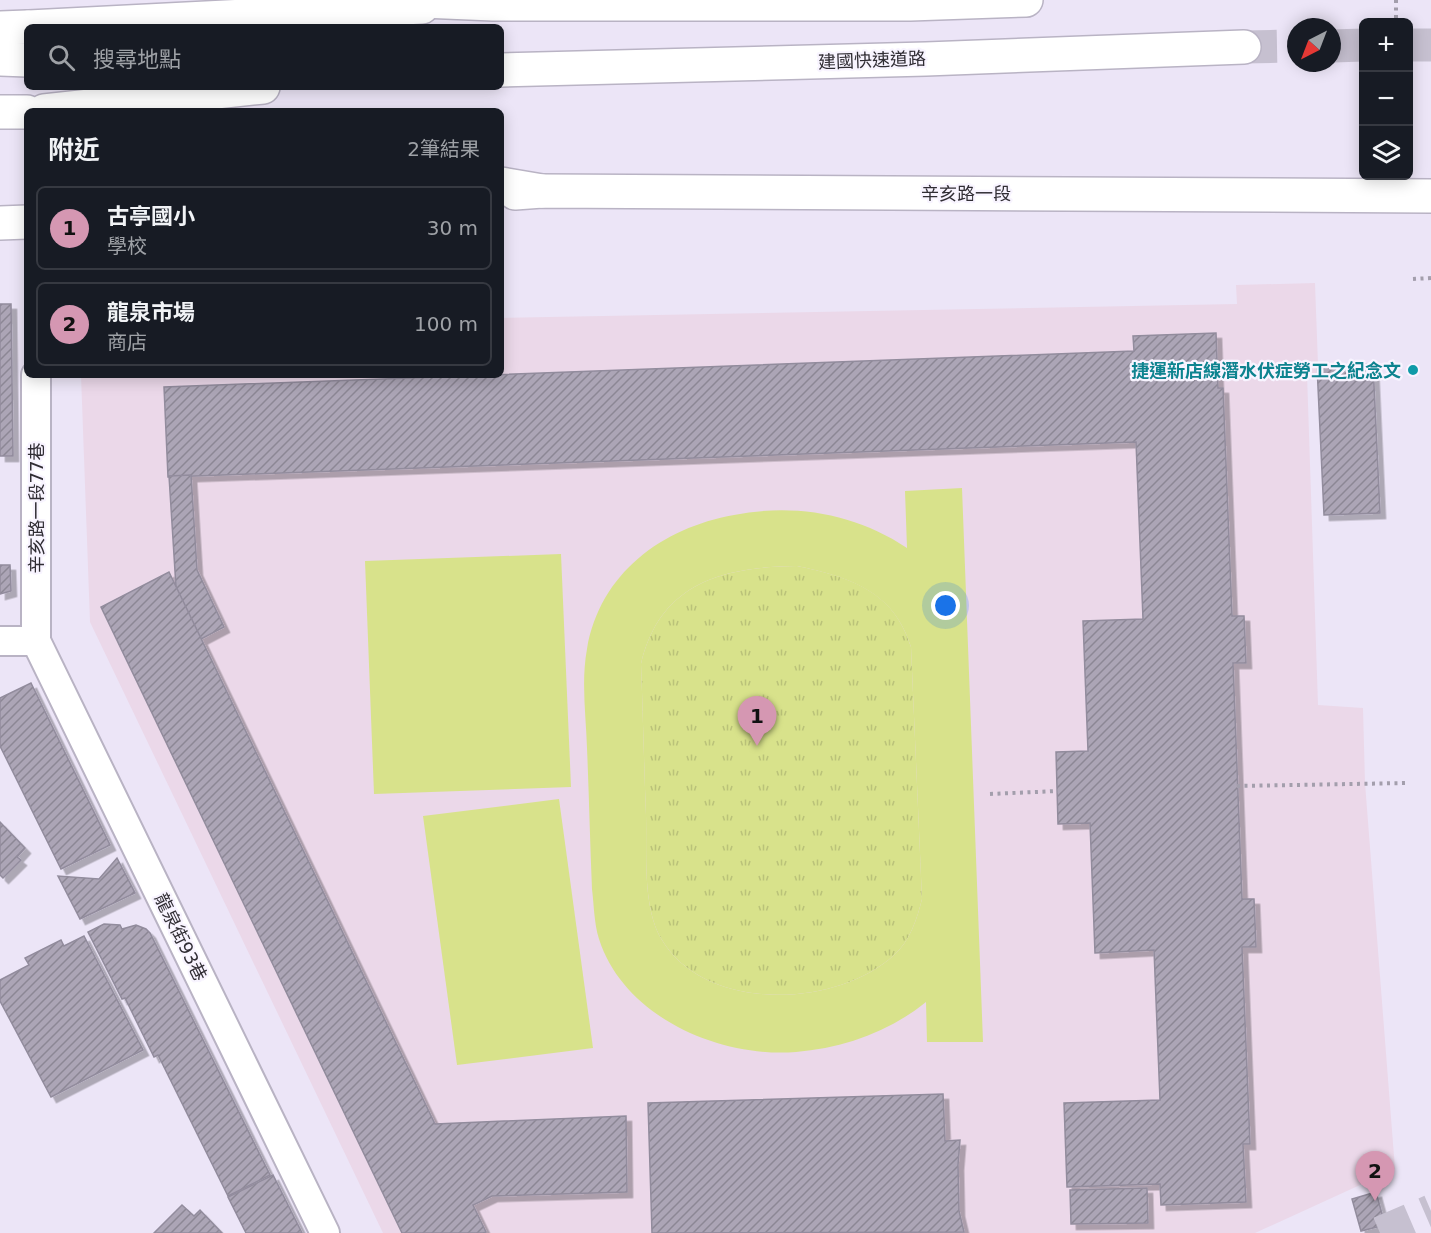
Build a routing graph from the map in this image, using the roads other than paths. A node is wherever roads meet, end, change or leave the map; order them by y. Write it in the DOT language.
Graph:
graph roads {
  1 [pos="399,0"];
  2 [pos="1026,0"];
  3 [pos="493,4"];
  4 [pos="89,24"];
  5 [pos="24,27"];
  6 [pos="0,28"];
  7 [pos="1244,47"];
  8 [pos="0,59"];
  9 [pos="24,60"];
  10 [pos="504,70"];
  11 [pos="236,90"];
  12 [pos="71,108"];
  13 [pos="0,112"];
  14 [pos="24,112"];
  15 [pos="504,185"];
  16 [pos="542,191"];
  17 [pos="504,194"];
  18 [pos="1431,196"];
  19 [pos="24,222"];
  20 [pos="0,223"];
  21 [pos="36,378"];
  22 [pos="0,641"];
  23 [pos="36,641"];
  24 [pos="326,1233"];
  1 -- 3 [label="main road"];
  2 -- 3 [label="main road"];
  3 -- 4 [label="main road"];
  5 -- 6 [label="main road"];
  7 -- 10 [label="main road, 建國快速道路"];
  8 -- 9 [label="main road"];
  11 -- 12 [label="main road"];
  13 -- 14 [label="main road"];
  15 -- 16 [label="main road"];
  16 -- 17 [label="main road, 辛亥路一段"];
  16 -- 18 [label="main road, 辛亥路一段"];
  19 -- 20 [label="main road"];
  21 -- 23 [label="lane, 辛亥路一段77巷"];
  22 -- 23 [label="lane"];
  23 -- 24 [label="lane, 龍泉街93巷"];
}
